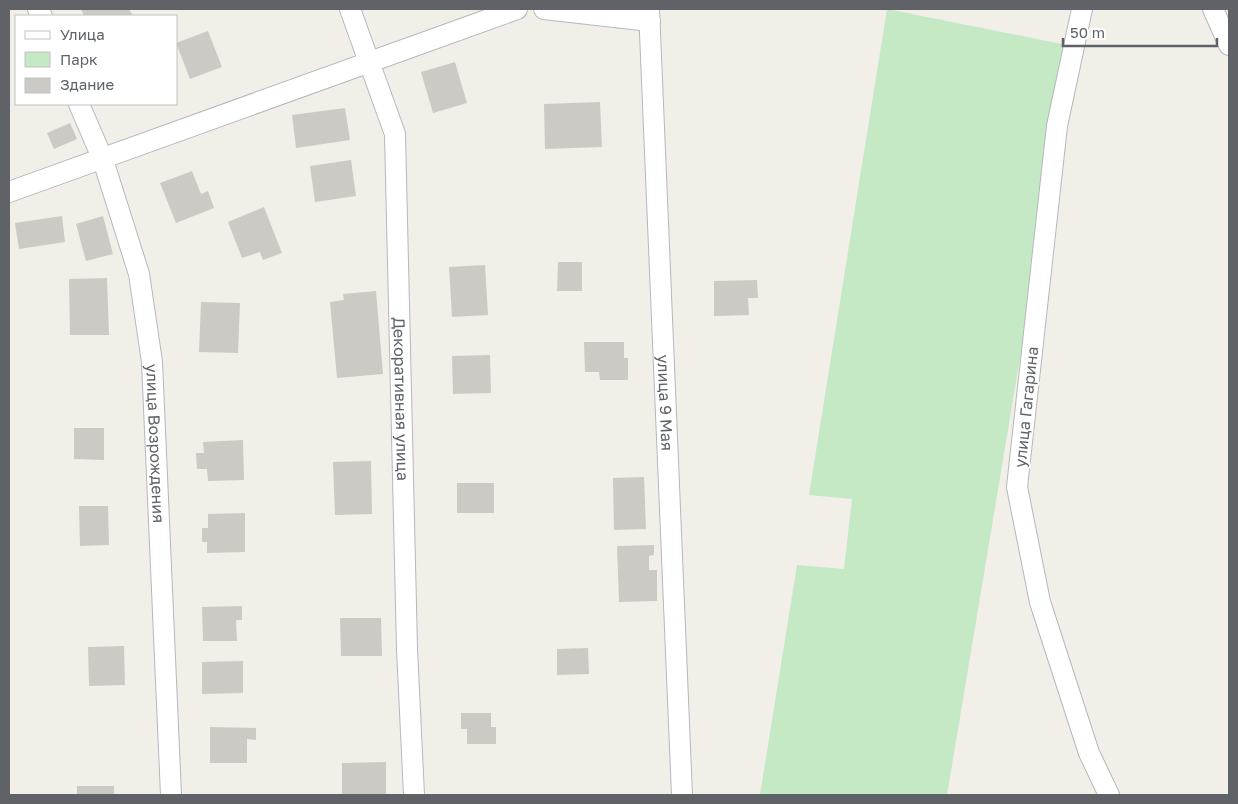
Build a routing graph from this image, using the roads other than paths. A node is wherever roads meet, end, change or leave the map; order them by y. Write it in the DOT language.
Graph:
graph roads {
  1 [pos="350,9"];
  2 [pos="517,9"];
  3 [pos="544,9"];
  4 [pos="1082,9"];
  5 [pos="1213,9"];
  6 [pos="649,15"];
  7 [pos="1229,45"];
  8 [pos="370,61"];
  9 [pos="79,105"];
  10 [pos="103,160"];
  11 [pos="9,192"];
  12 [pos="171,795"];
  13 [pos="414,795"];
  14 [pos="682,795"];
  15 [pos="1109,795"];
  1 -- 8 [label="street, Декоративная улица"];
  2 -- 8 [label="street"];
  3 -- 6 [label="street"];
  4 -- 15 [label="street, улица Гагарина"];
  5 -- 7 [label="street"];
  6 -- 14 [label="street, улица 9 Мая"];
  8 -- 10 [label="street"];
  8 -- 13 [label="street, Декоративная улица"];
  9 -- 10 [label="street, улица Возрождения"];
  10 -- 11 [label="street"];
  10 -- 12 [label="street, улица Возрождения"];
}
